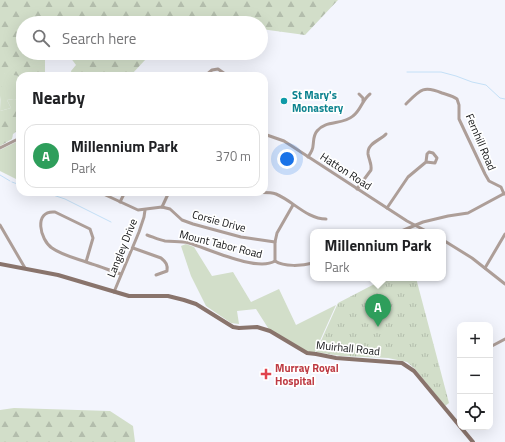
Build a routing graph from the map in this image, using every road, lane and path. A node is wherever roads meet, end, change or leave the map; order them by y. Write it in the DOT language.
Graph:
graph roads {
  1 [pos="210,72"];
  2 [pos="222,72"];
  3 [pos="359,94"];
  4 [pos="370,94"];
  5 [pos="363,101"];
  6 [pos="406,104"];
  7 [pos="386,134"];
  8 [pos="268,135"];
  9 [pos="16,140"];
  10 [pos="0,148"];
  11 [pos="308,157"];
  12 [pos="426,162"];
  13 [pos="357,189"];
  14 [pos="268,194"];
  15 [pos="504,194"];
  16 [pos="107,196"];
  17 [pos="123,196"];
  18 [pos="167,196"];
  19 [pos="120,202"];
  20 [pos="293,205"];
  21 [pos="162,207"];
  22 [pos="387,208"];
  23 [pos="145,210"];
  24 [pos="326,219"];
  25 [pos="0,225"];
  26 [pos="416,226"];
  27 [pos="408,229"];
  28 [pos="422,229"];
  29 [pos="505,234"];
  30 [pos="148,235"];
  31 [pos="275,242"];
  32 [pos="446,242"];
  33 [pos="133,248"];
  34 [pos="275,261"];
  35 [pos="86,262"];
  36 [pos="310,263"];
  37 [pos="0,264"];
  38 [pos="25,268"];
  39 [pos="485,268"];
  40 [pos="121,274"];
  41 [pos="156,275"];
  42 [pos="505,284"];
  43 [pos="114,292"];
  44 [pos="505,340"];
  45 [pos="493,346"];
  46 [pos="473,442"];
  1 -- 2 [label="street"];
  3 -- 5 [label="street"];
  4 -- 5 [label="street"];
  5 -- 11 [label="street"];
  6 -- 15 [label="street, Fernhill Road"];
  7 -- 13 [label="street"];
  8 -- 11 [label="street, Hatton Road"];
  9 -- 10 [label="street"];
  11 -- 13 [label="street, Hatton Road"];
  12 -- 22 [label="street"];
  13 -- 22 [label="street, Hatton Road"];
  14 -- 20 [label="street"];
  15 -- 26 [label="street"];
  16 -- 19 [label="street"];
  17 -- 19 [label="street"];
  18 -- 21 [label="street"];
  19 -- 23 [label="street"];
  20 -- 24 [label="street"];
  20 -- 31 [label="street"];
  21 -- 23 [label="street"];
  21 -- 31 [label="street, Corsie Drive"];
  22 -- 26 [label="street, Hatton Road"];
  23 -- 33 [label="street, Langley Drive"];
  25 -- 38 [label="street"];
  26 -- 27 [label="street"];
  26 -- 28 [label="street, Hatton Road"];
  29 -- 39 [label="street"];
  30 -- 34 [label="street, Mount Tabor Road"];
  31 -- 34 [label="street"];
  32 -- 39 [label="street"];
  33 -- 40 [label="street, Langley Drive"];
  33 -- 41 [label="street"];
  34 -- 36 [label="street, Mount Tabor Road"];
  35 -- 35 [label="street"];
  35 -- 40 [label="street"];
  37 -- 38 [label="street, Muirhall Road"];
  38 -- 43 [label="street, Muirhall Road"];
  39 -- 42 [label="street"];
  40 -- 43 [label="street, Langley Drive"];
  43 -- 46 [label="street, Muirhall Road"];
  44 -- 45 [label="street"];
}
